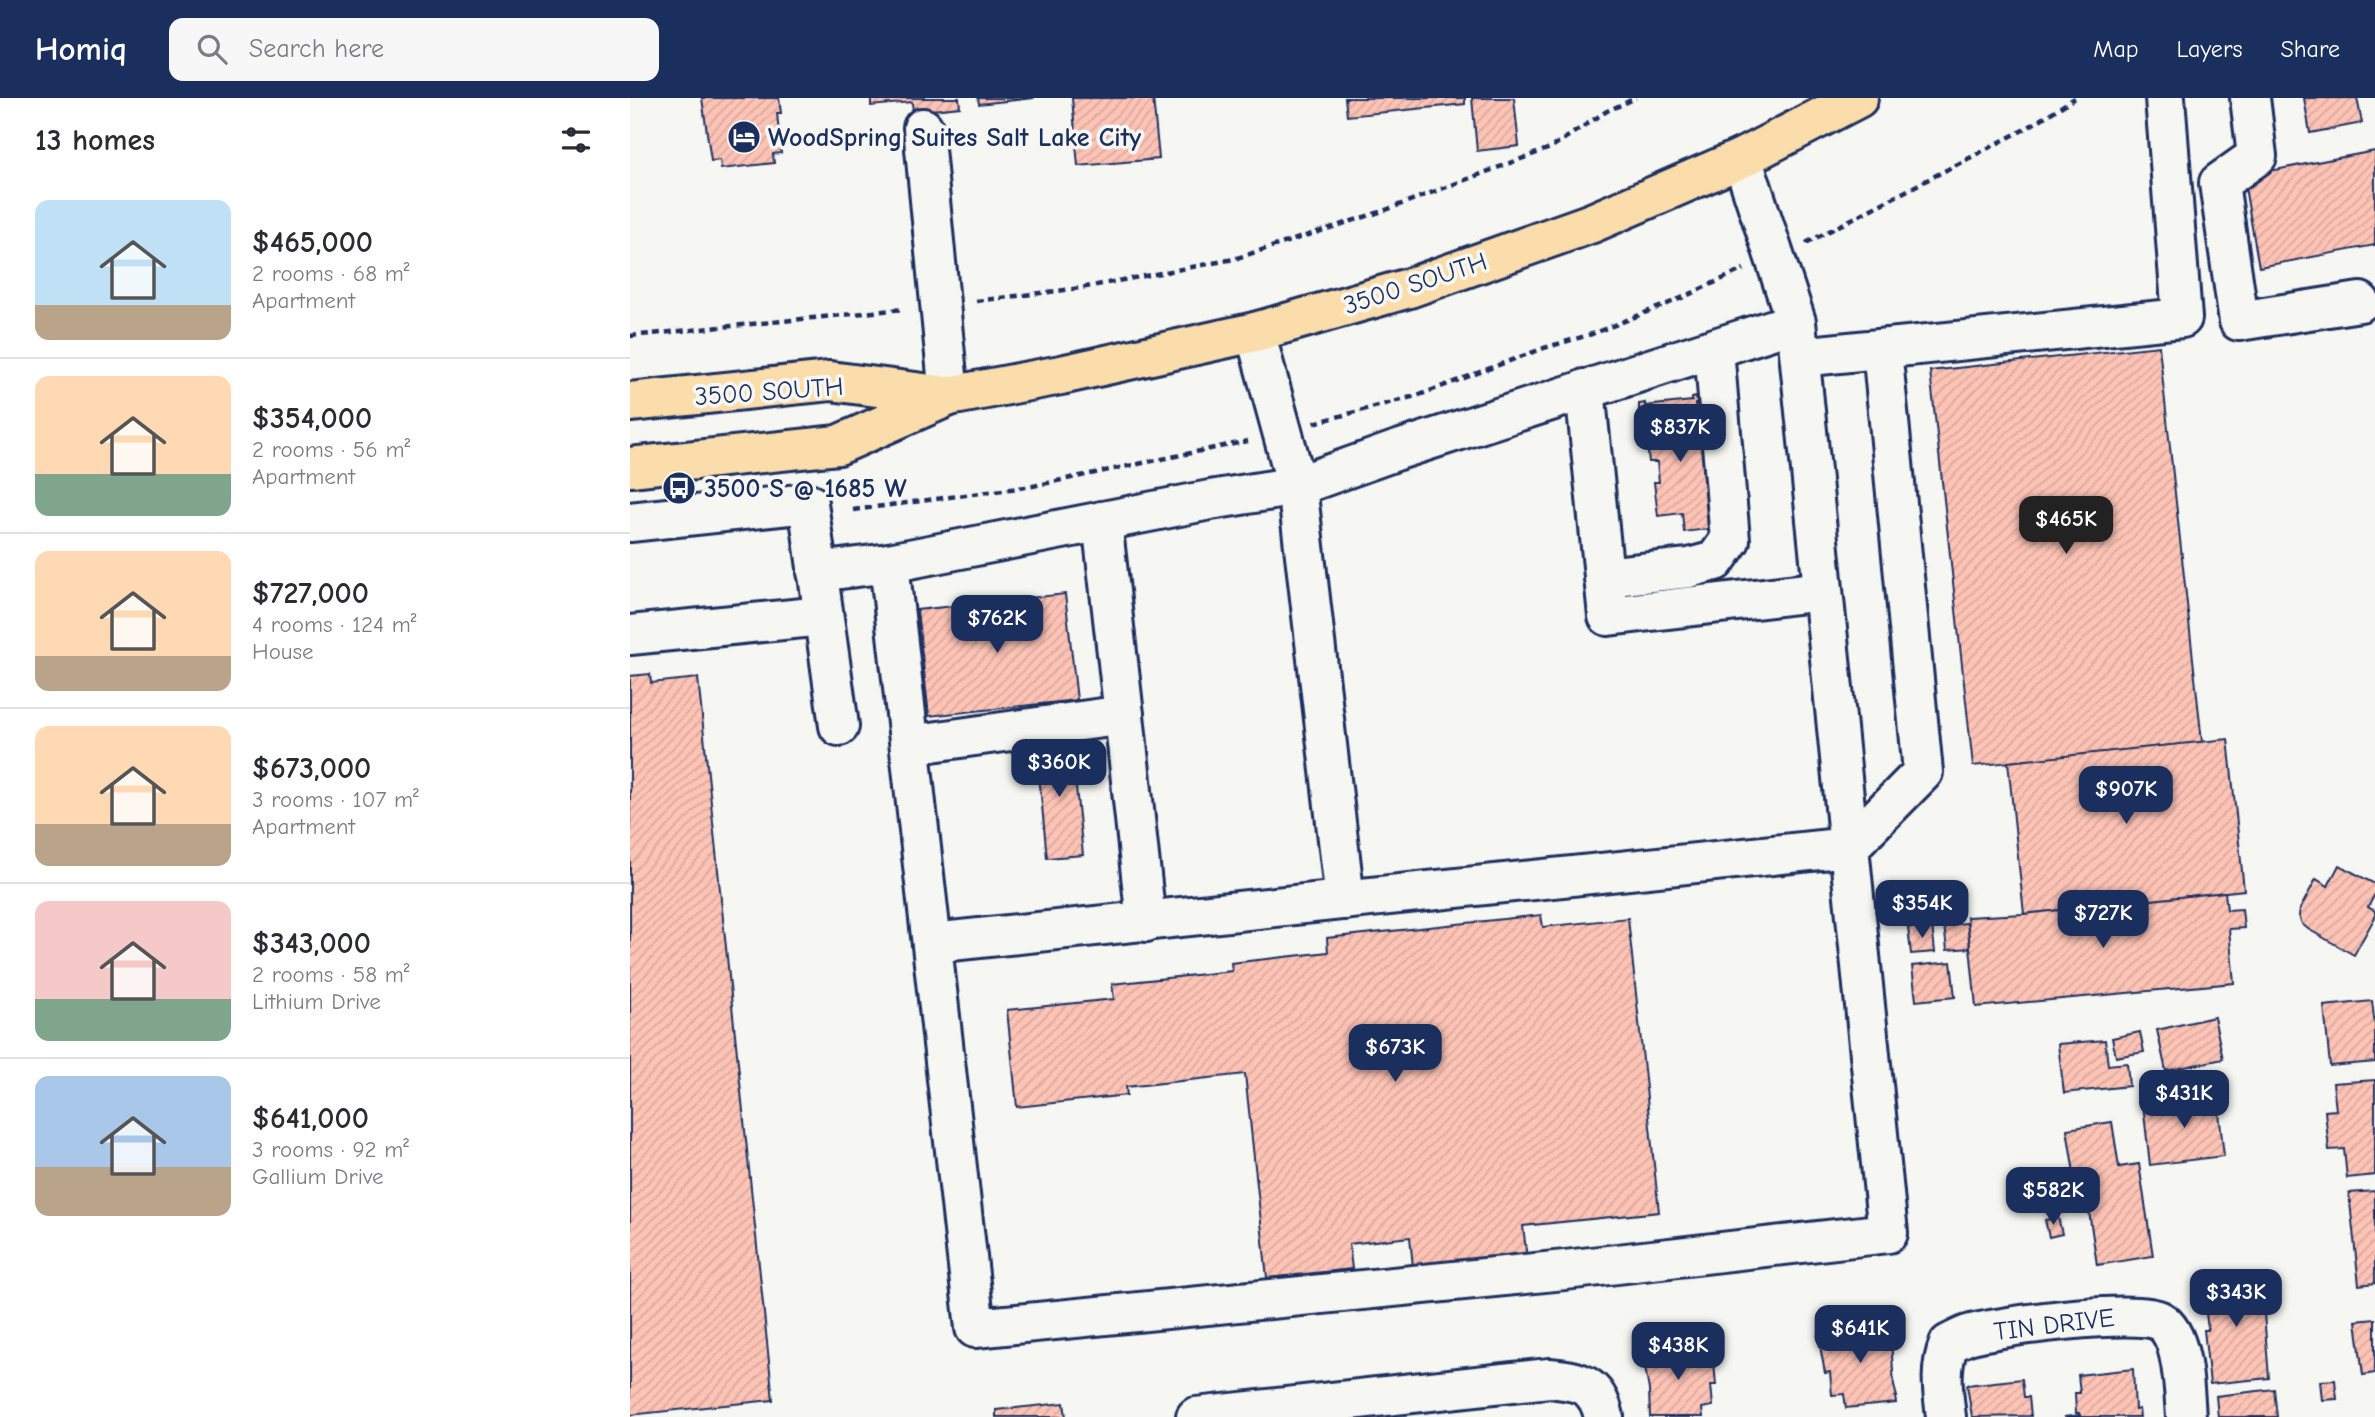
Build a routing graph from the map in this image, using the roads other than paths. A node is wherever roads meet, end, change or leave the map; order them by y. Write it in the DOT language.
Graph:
graph roads {
  1 [pos="1857,98"];
  2 [pos="2165,98"];
  3 [pos="2250,98"];
  4 [pos="923,128"];
  5 [pos="1742,158"];
  6 [pos="2360,302"];
  7 [pos="1255,332"];
  8 [pos="1798,339"];
  9 [pos="1714,349"];
  10 [pos="1882,349"];
  11 [pos="1585,389"];
  12 [pos="949,396"];
  13 [pos="630,402"];
  14 [pos="740,456"];
  15 [pos="630,467"];
  16 [pos="1297,486"];
  17 [pos="747,510"];
  18 [pos="1102,521"];
  19 [pos="630,522"];
  20 [pos="890,563"];
  21 [pos="817,572"];
  22 [pos="1604,577"];
  23 [pos="1824,591"];
  24 [pos="823,616"];
  25 [pos="630,635"];
  26 [pos="1124,715"];
  27 [pos="838,726"];
  28 [pos="910,745"];
  29 [pos="1849,847"];
  30 [pos="1345,900"];
  31 [pos="1146,922"];
  32 [pos="932,943"];
  33 [pos="1597,1403"];
  34 [pos="1370,1408"];
  35 [pos="1196,1417"];
  36 [pos="1946,1417"];
  37 [pos="2186,1417"];
  1 -- 5 [label="main road, 3500 SOUTH"];
  2 -- 10 [label="street"];
  3 -- 6 [label="street"];
  4 -- 12 [label="street"];
  5 -- 7 [label="main road, 3500 SOUTH"];
  5 -- 8 [label="street"];
  7 -- 12 [label="main road, 3500 SOUTH"];
  7 -- 16 [label="street"];
  8 -- 9 [label="street"];
  8 -- 10 [label="street"];
  8 -- 23 [label="street"];
  9 -- 11 [label="street"];
  9 -- 22 [label="street"];
  10 -- 29 [label="street"];
  11 -- 16 [label="street"];
  11 -- 22 [label="street"];
  12 -- 13 [label="main road, 3500 SOUTH"];
  12 -- 14 [label="main road, 3500 SOUTH"];
  14 -- 15 [label="main road, 3500 SOUTH"];
  14 -- 17 [label="street"];
  16 -- 18 [label="street"];
  16 -- 30 [label="street"];
  17 -- 19 [label="street"];
  17 -- 21 [label="street"];
  18 -- 20 [label="street"];
  18 -- 26 [label="street"];
  20 -- 21 [label="street"];
  20 -- 28 [label="street"];
  21 -- 24 [label="street"];
  22 -- 23 [label="street"];
  23 -- 29 [label="street"];
  24 -- 25 [label="street"];
  24 -- 27 [label="street"];
  26 -- 28 [label="street"];
  26 -- 31 [label="street"];
  28 -- 32 [label="street"];
  29 -- 30 [label="street"];
  29 -- 32 [label="street"];
  30 -- 31 [label="street"];
  31 -- 32 [label="street"];
  33 -- 34 [label="street"];
  34 -- 35 [label="street"];
  36 -- 37 [label="street, TIN DRIVE"];
}
